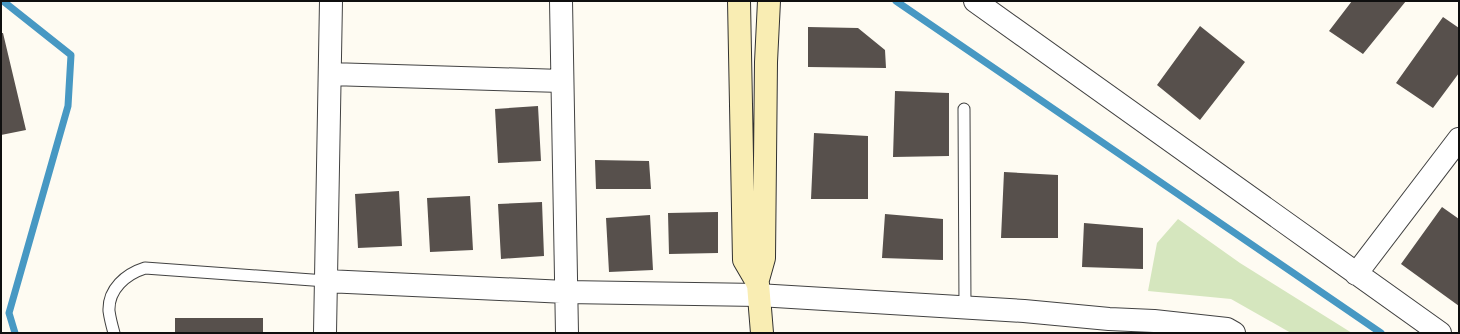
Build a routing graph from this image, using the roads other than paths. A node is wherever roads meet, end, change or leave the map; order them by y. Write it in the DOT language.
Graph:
graph roads {
  1 [pos="331,1"];
  2 [pos="561,1"];
  3 [pos="738,1"];
  4 [pos="769,1"];
  5 [pos="975,1"];
  6 [pos="330,74"];
  7 [pos="562,81"];
  8 [pos="964,109"];
  9 [pos="1459,139"];
  10 [pos="1356,274"];
  11 [pos="326,281"];
  12 [pos="758,289"];
  13 [pos="566,292"];
  14 [pos="965,308"];
  15 [pos="1108,326"];
  16 [pos="114,333"];
  17 [pos="325,333"];
  18 [pos="567,333"];
  19 [pos="762,333"];
  20 [pos="1234,333"];
  21 [pos="1440,333"];
  1 -- 6 [label="street"];
  2 -- 7 [label="street"];
  3 -- 12 [label="street"];
  4 -- 12 [label="street"];
  5 -- 10 [label="street"];
  6 -- 7 [label="street"];
  6 -- 11 [label="street"];
  7 -- 13 [label="street"];
  8 -- 14 [label="lane"];
  9 -- 10 [label="street"];
  10 -- 21 [label="street"];
  11 -- 13 [label="street"];
  11 -- 16 [label="lane"];
  11 -- 17 [label="street"];
  12 -- 13 [label="street"];
  12 -- 14 [label="street"];
  12 -- 19 [label="street"];
  13 -- 18 [label="street"];
  14 -- 15 [label="street"];
  15 -- 20 [label="street"];
}
